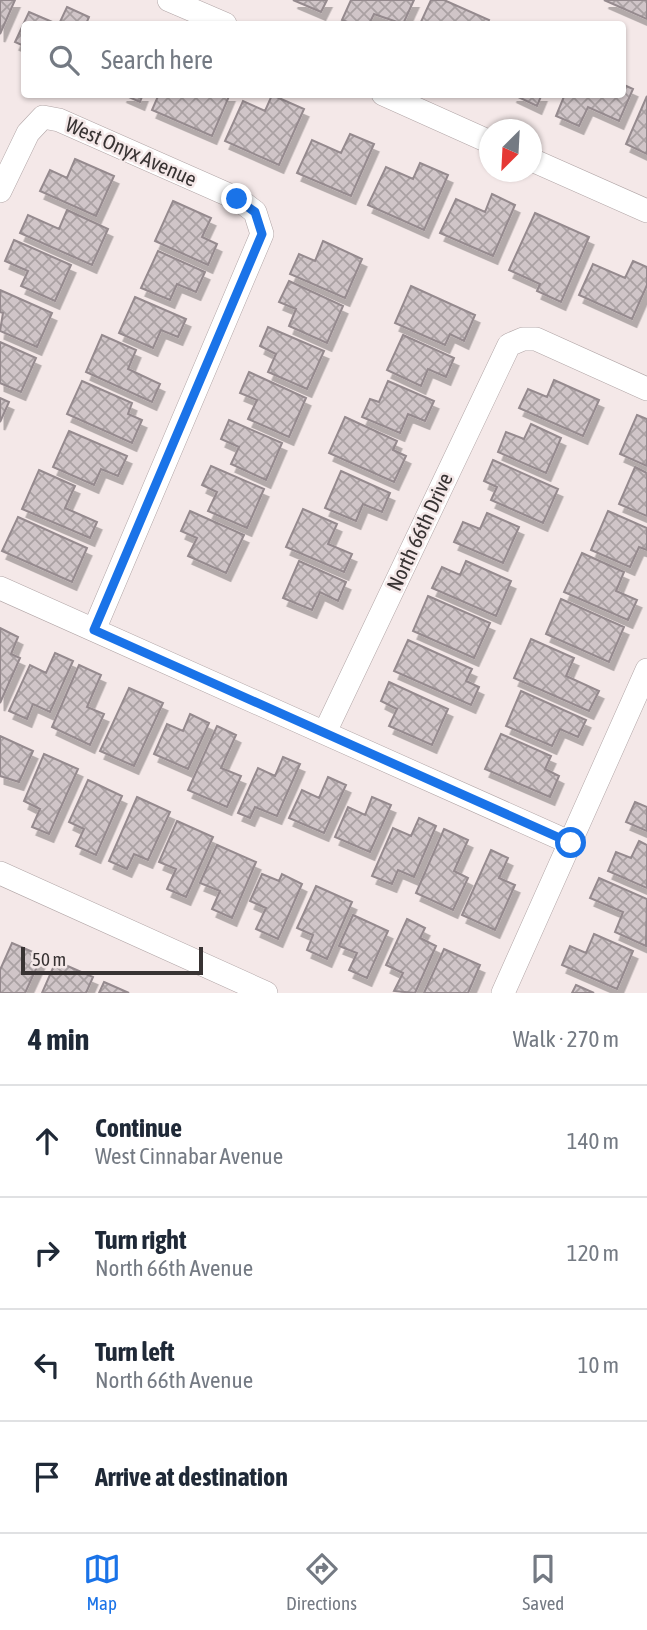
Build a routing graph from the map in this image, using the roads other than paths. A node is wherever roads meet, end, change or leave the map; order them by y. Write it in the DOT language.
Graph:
graph roads {
  1 [pos="169,0"];
  2 [pos="218,21"];
  3 [pos="392,98"];
  4 [pos="479,137"];
  5 [pos="542,165"];
  6 [pos="0,191"];
  7 [pos="647,211"];
  8 [pos="647,389"];
  9 [pos="0,588"];
  10 [pos="94,630"];
  11 [pos="647,670"];
  12 [pos="325,732"];
  13 [pos="571,843"];
  14 [pos="0,873"];
  15 [pos="266,993"];
  16 [pos="503,993"];
  1 -- 2 [label="street"];
  3 -- 4 [label="street"];
  5 -- 7 [label="street"];
  6 -- 10 [label="street, West Onyx Avenue"];
  8 -- 12 [label="street, North 66th Drive"];
  9 -- 10 [label="street"];
  10 -- 12 [label="street"];
  11 -- 13 [label="street"];
  12 -- 13 [label="street"];
  13 -- 16 [label="street"];
  14 -- 15 [label="street"];
}
